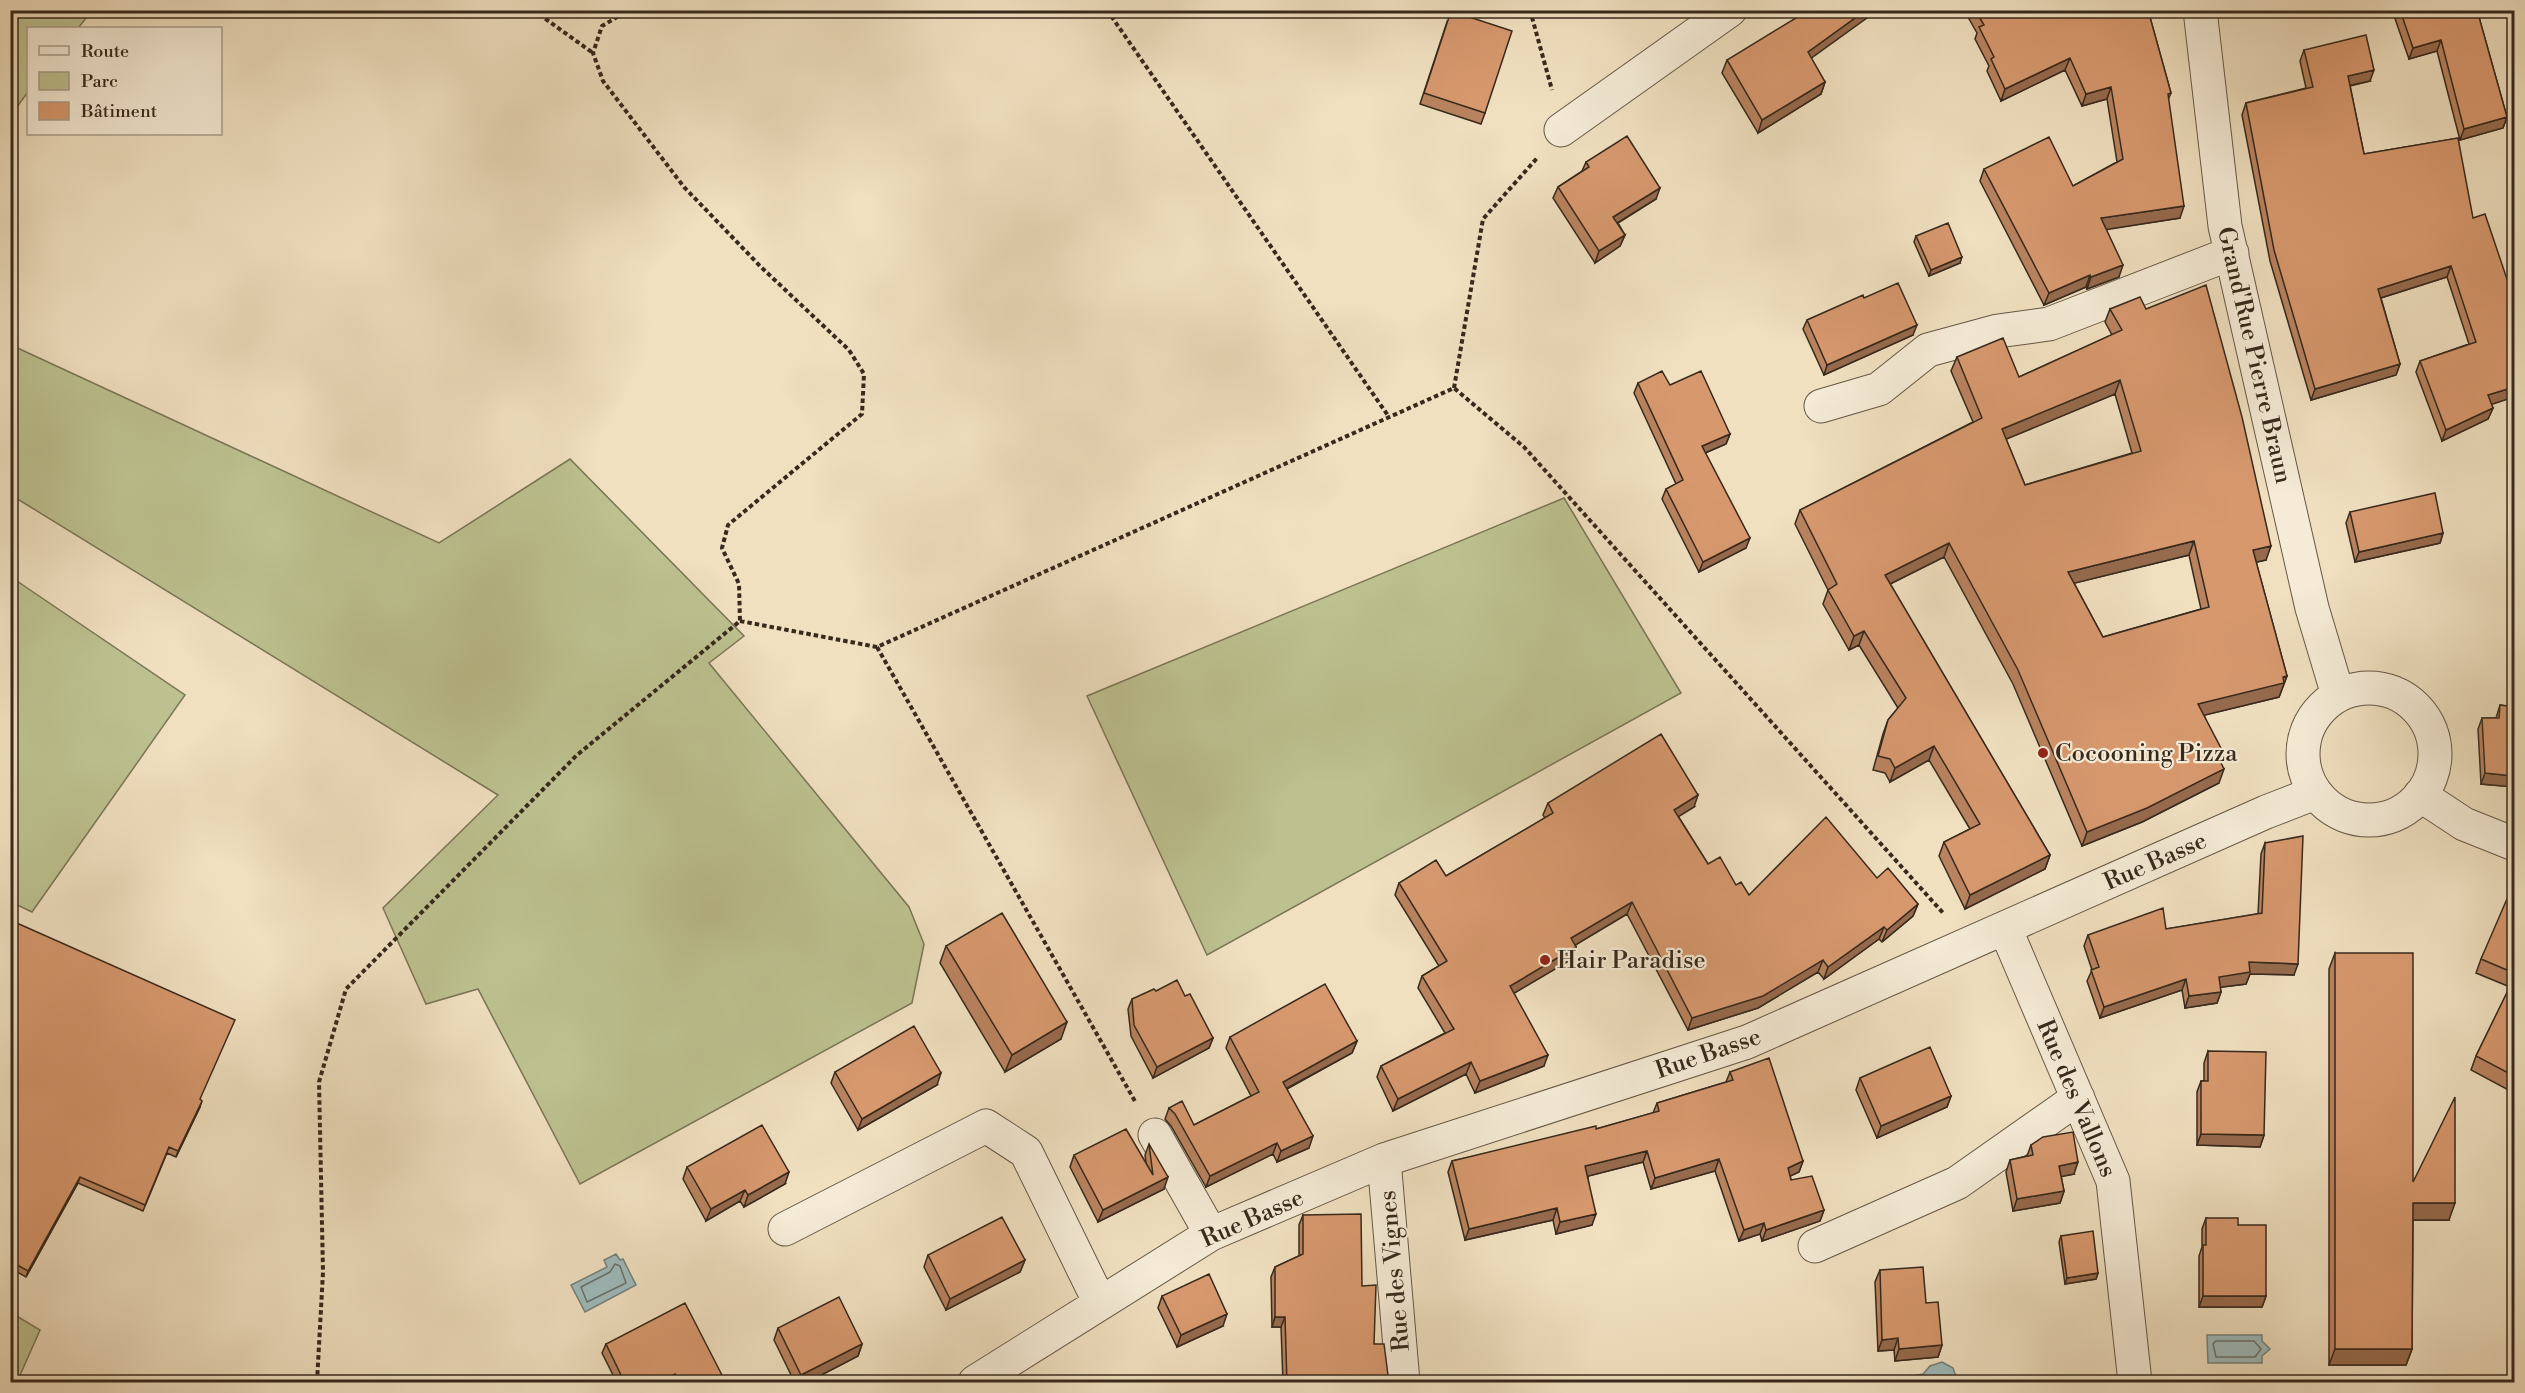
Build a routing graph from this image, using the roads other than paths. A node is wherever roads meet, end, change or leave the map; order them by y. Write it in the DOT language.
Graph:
graph roads {
  1 [pos="1730,10"];
  2 [pos="2200,10"];
  3 [pos="1561,130"];
  4 [pos="2232,253"];
  5 [pos="1821,406"];
  6 [pos="2338,695"];
  7 [pos="2315,793"];
  8 [pos="2420,795"];
  9 [pos="2514,844"];
  10 [pos="2005,928"];
  11 [pos="2078,1098"];
  12 [pos="1155,1135"];
  13 [pos="1384,1160"];
  14 [pos="785,1229"];
  15 [pos="1211,1234"];
  16 [pos="1815,1246"];
  17 [pos="1100,1303"];
  18 [pos="976,1382"];
  19 [pos="1403,1383"];
  20 [pos="2135,1383"];
  1 -- 3 [label="street"];
  2 -- 4 [label="street, Grand'Rue Pierre Braun"];
  4 -- 5 [label="street"];
  4 -- 6 [label="street, Grand'Rue Pierre Braun"];
  6 -- 7 [label="street"];
  6 -- 8 [label="street"];
  7 -- 8 [label="street"];
  7 -- 10 [label="street, Rue Basse"];
  8 -- 9 [label="street"];
  10 -- 11 [label="street, Rue des Vallons"];
  10 -- 13 [label="street, Rue Basse"];
  11 -- 16 [label="street"];
  11 -- 20 [label="street, Rue des Vallons"];
  12 -- 15 [label="street"];
  13 -- 15 [label="street, Rue Basse"];
  13 -- 19 [label="street, Rue des Vignes"];
  14 -- 17 [label="street"];
  15 -- 17 [label="street, Rue Basse"];
  17 -- 18 [label="street, Rue Basse"];
}
